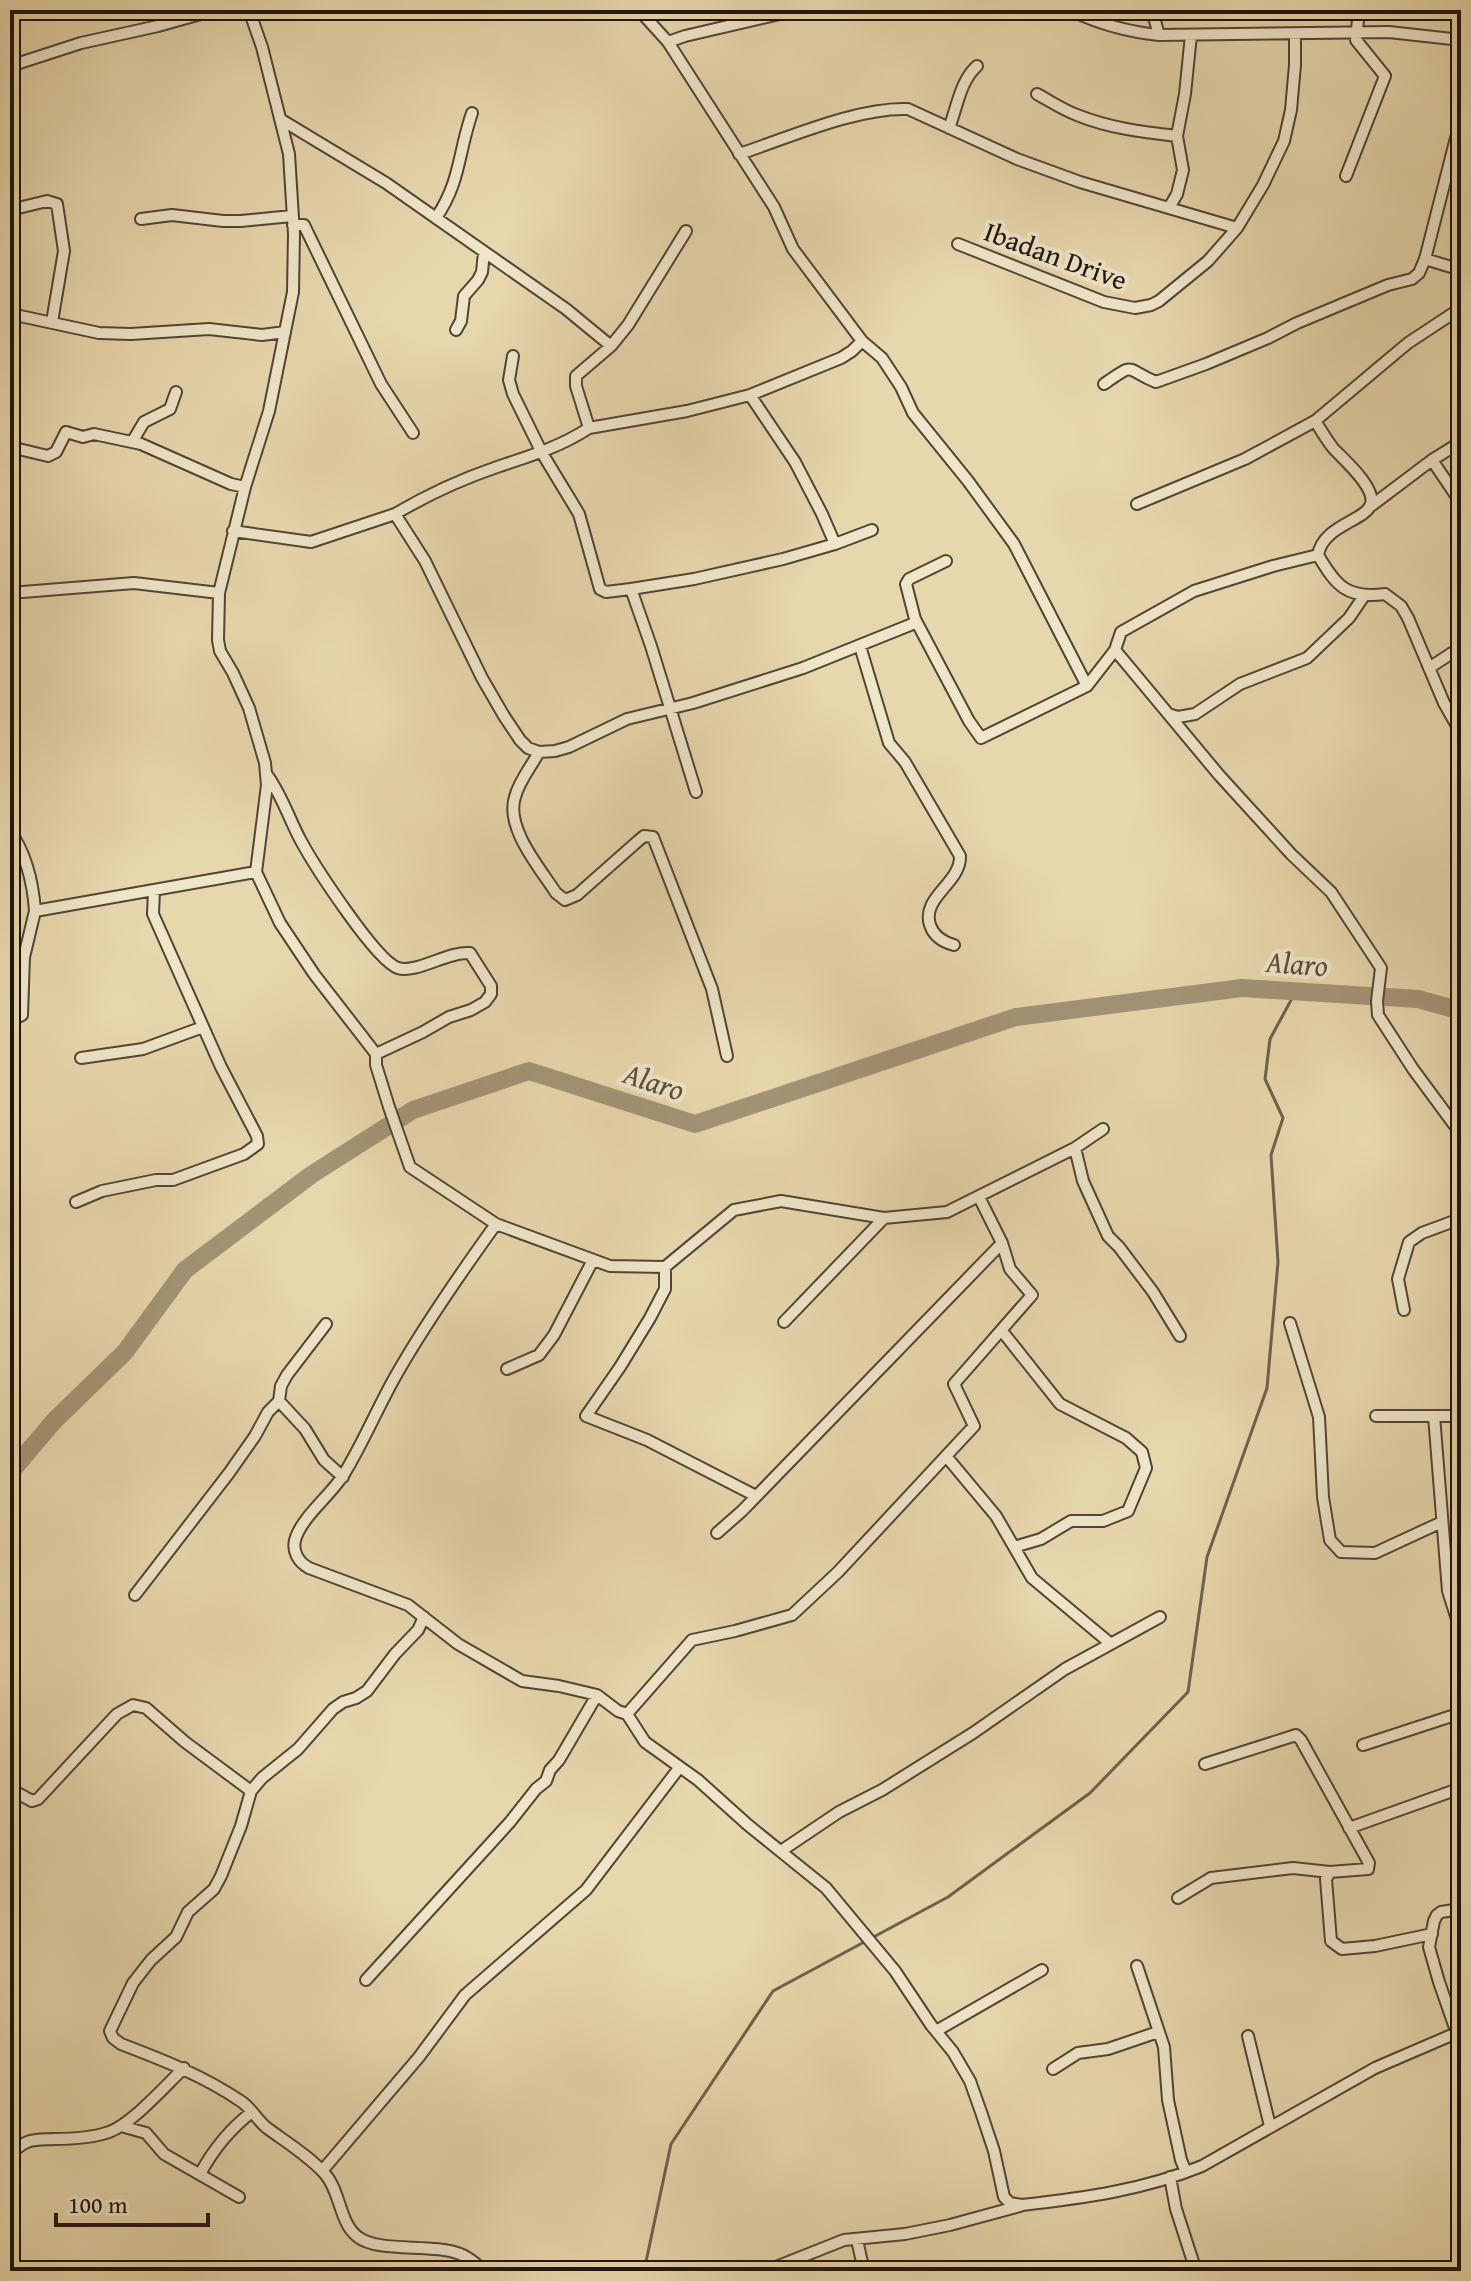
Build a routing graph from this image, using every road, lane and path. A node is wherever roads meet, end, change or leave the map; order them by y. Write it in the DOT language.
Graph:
graph roads {
  1 [pos="215,10"];
  2 [pos="249,10"];
  3 [pos="639,10"];
  4 [pos="797,10"];
  5 [pos="1070,10"];
  6 [pos="1152,10"];
  7 [pos="1359,10"];
  8 [pos="1356,33"];
  9 [pos="1295,34"];
  10 [pos="1159,35"];
  11 [pos="1191,35"];
  12 [pos="1461,40"];
  13 [pos="668,42"];
  14 [pos="1461,62"];
  15 [pos="10,66"];
  16 [pos="977,66"];
  17 [pos="1037,94"];
  18 [pos="472,113"];
  19 [pos="280,119"];
  20 [pos="949,128"];
  21 [pos="1459,135"];
  22 [pos="1177,136"];
  23 [pos="739,154"];
  24 [pos="1346,176"];
  25 [pos="1169,208"];
  26 [pos="10,210"];
  27 [pos="436,218"];
  28 [pos="141,219"];
  29 [pos="292,221"];
  30 [pos="1237,228"];
  31 [pos="686,231"];
  32 [pos="958,244"];
  33 [pos="484,252"];
  34 [pos="1425,259"];
  35 [pos="1461,270"];
  36 [pos="1461,300"];
  37 [pos="10,317"];
  38 [pos="1456,317"];
  39 [pos="52,322"];
  40 [pos="456,330"];
  41 [pos="285,332"];
  42 [pos="862,341"];
  43 [pos="611,346"];
  44 [pos="513,356"];
  45 [pos="1104,384"];
  46 [pos="176,392"];
  47 [pos="750,395"];
  48 [pos="1315,421"];
  49 [pos="589,428"];
  50 [pos="413,433"];
  51 [pos="132,442"];
  52 [pos="1461,442"];
  53 [pos="10,447"];
  54 [pos="542,453"];
  55 [pos="1432,460"];
  56 [pos="245,487"];
  57 [pos="1461,503"];
  58 [pos="1137,504"];
  59 [pos="1371,506"];
  60 [pos="395,514"];
  61 [pos="872,530"];
  62 [pos="233,531"];
  63 [pos="835,544"];
  64 [pos="1318,555"];
  65 [pos="946,561"];
  66 [pos="631,589"];
  67 [pos="10,593"];
  68 [pos="219,593"];
  69 [pos="1364,596"];
  70 [pos="915,619"];
  71 [pos="860,646"];
  72 [pos="1461,647"];
  73 [pos="1115,650"];
  74 [pos="1429,668"];
  75 [pos="1087,686"];
  76 [pos="669,709"];
  77 [pos="1166,714"];
  78 [pos="1461,733"];
  79 [pos="539,752"];
  80 [pos="267,775"];
  81 [pos="696,792"];
  82 [pos="10,831"];
  83 [pos="256,872"];
  84 [pos="154,891"];
  85 [pos="35,911"];
  86 [pos="954,945"];
  87 [pos="10,1021"];
  88 [pos="203,1027"];
  89 [pos="376,1054"];
  90 [pos="727,1056"];
  91 [pos="81,1058"];
  92 [pos="1103,1129"];
  93 [pos="1461,1134"];
  94 [pos="1075,1148"];
  95 [pos="979,1197"];
  96 [pos="76,1202"];
  97 [pos="884,1218"];
  98 [pos="1461,1223"];
  99 [pos="496,1224"];
  100 [pos="1002,1243"];
  101 [pos="593,1260"];
  102 [pos="665,1267"];
  103 [pos="1404,1310"];
  104 [pos="784,1322"];
  105 [pos="1290,1323"];
  106 [pos="326,1324"];
  107 [pos="1002,1331"];
  108 [pos="1180,1336"];
  109 [pos="507,1369"];
  110 [pos="279,1401"];
  111 [pos="1376,1416"];
  112 [pos="1434,1416"];
  113 [pos="1461,1416"];
  114 [pos="946,1456"];
  115 [pos="343,1477"];
  116 [pos="756,1496"];
  117 [pos="1442,1522"];
  118 [pos="717,1533"];
  119 [pos="1014,1547"];
  120 [pos="135,1595"];
  121 [pos="424,1617"];
  122 [pos="1160,1617"];
  123 [pos="1461,1632"];
  124 [pos="1111,1644"];
  125 [pos="597,1695"];
  126 [pos="1461,1713"];
  127 [pos="627,1714"];
  128 [pos="1363,1745"];
  129 [pos="1205,1764"];
  130 [pos="679,1768"];
  131 [pos="1461,1788"];
  132 [pos="10,1789"];
  133 [pos="251,1791"];
  134 [pos="1349,1828"];
  135 [pos="781,1851"];
  136 [pos="1330,1872"];
  137 [pos="1178,1898"];
  138 [pos="1461,1909"];
  139 [pos="1432,1934"];
  140 [pos="1137,1966"];
  141 [pos="1042,1970"];
  142 [pos="366,1980"];
  143 [pos="936,2031"];
  144 [pos="1158,2032"];
  145 [pos="1459,2032"];
  146 [pos="1248,2036"];
  147 [pos="1461,2045"];
  148 [pos="184,2068"];
  149 [pos="1053,2069"];
  150 [pos="252,2112"];
  151 [pos="121,2126"];
  152 [pos="1270,2126"];
  153 [pos="10,2155"];
  154 [pos="322,2171"];
  155 [pos="1186,2172"];
  156 [pos="200,2174"];
  157 [pos="1170,2177"];
  158 [pos="239,2197"];
  159 [pos="1022,2205"];
  160 [pos="857,2240"];
  161 [pos="485,2271"];
  162 [pos="766,2271"];
  163 [pos="864,2271"];
  164 [pos="1196,2271"];
  1 -- 15 [label="street"];
  2 -- 19 [label="street"];
  3 -- 13 [label="street"];
  4 -- 13 [label="street"];
  5 -- 10 [label="street"];
  6 -- 10 [label="street"];
  7 -- 8 [label="street"];
  8 -- 9 [label="street"];
  8 -- 12 [label="street"];
  8 -- 24 [label="street"];
  9 -- 11 [label="street"];
  9 -- 30 [label="street, Ibadan Drive"];
  10 -- 11 [label="street"];
  11 -- 22 [label="street"];
  13 -- 23 [label="street"];
  14 -- 21 [label="street"];
  16 -- 20 [label="street"];
  17 -- 22 [label="street"];
  18 -- 27 [label="street"];
  19 -- 27 [label="street"];
  19 -- 29 [label="street"];
  20 -- 23 [label="street"];
  20 -- 25 [label="street"];
  21 -- 34 [label="street"];
  22 -- 25 [label="street"];
  23 -- 42 [label="street"];
  25 -- 30 [label="street"];
  26 -- 39 [label="street"];
  27 -- 33 [label="street"];
  28 -- 29 [label="street"];
  29 -- 41 [label="street"];
  29 -- 50 [label="street"];
  30 -- 32 [label="street, Ibadan Drive"];
  31 -- 43 [label="street"];
  33 -- 40 [label="street"];
  33 -- 43 [label="street"];
  34 -- 35 [label="street"];
  34 -- 45 [label="street"];
  36 -- 38 [label="street"];
  37 -- 39 [label="street"];
  38 -- 48 [label="street"];
  39 -- 41 [label="street"];
  41 -- 56 [label="street"];
  42 -- 47 [label="street"];
  42 -- 75 [label="street"];
  43 -- 49 [label="street"];
  44 -- 54 [label="street"];
  46 -- 51 [label="street"];
  47 -- 49 [label="street"];
  47 -- 63 [label="street"];
  48 -- 58 [label="street"];
  48 -- 59 [label="street"];
  49 -- 54 [label="street"];
  51 -- 53 [label="street"];
  51 -- 56 [label="street"];
  52 -- 55 [label="street"];
  54 -- 60 [label="street"];
  54 -- 66 [label="street"];
  55 -- 57 [label="street"];
  55 -- 59 [label="street"];
  56 -- 62 [label="street"];
  59 -- 64 [label="street"];
  60 -- 62 [label="street"];
  60 -- 79 [label="street"];
  61 -- 63 [label="street"];
  62 -- 68 [label="street"];
  63 -- 66 [label="street"];
  64 -- 69 [label="street"];
  64 -- 73 [label="street"];
  65 -- 70 [label="street"];
  66 -- 76 [label="street"];
  67 -- 68 [label="street"];
  68 -- 80 [label="street"];
  69 -- 74 [label="street"];
  69 -- 77 [label="street"];
  70 -- 71 [label="street"];
  70 -- 75 [label="street"];
  71 -- 76 [label="street"];
  71 -- 86 [label="street"];
  72 -- 74 [label="street"];
  73 -- 75 [label="street"];
  73 -- 77 [label="street"];
  74 -- 78 [label="street"];
  76 -- 79 [label="street"];
  76 -- 81 [label="street"];
  77 -- 93 [label="street"];
  79 -- 90 [label="street"];
  80 -- 83 [label="street"];
  80 -- 89 [label="street"];
  82 -- 85 [label="street"];
  83 -- 84 [label="street"];
  83 -- 89 [label="street"];
  84 -- 85 [label="street"];
  84 -- 88 [label="street"];
  85 -- 87 [label="street"];
  88 -- 91 [label="street"];
  88 -- 96 [label="street"];
  89 -- 99 [label="street"];
  92 -- 94 [label="street"];
  94 -- 95 [label="street"];
  94 -- 108 [label="street"];
  95 -- 97 [label="street"];
  95 -- 100 [label="street"];
  97 -- 102 [label="street"];
  97 -- 104 [label="street"];
  98 -- 103 [label="street"];
  99 -- 101 [label="street"];
  99 -- 115 [label="street"];
  100 -- 107 [label="street"];
  100 -- 116 [label="street"];
  101 -- 102 [label="street"];
  101 -- 109 [label="street"];
  102 -- 116 [label="street"];
  105 -- 117 [label="street"];
  106 -- 110 [label="street"];
  107 -- 114 [label="street"];
  107 -- 119 [label="street"];
  110 -- 115 [label="street"];
  110 -- 120 [label="street"];
  111 -- 112 [label="street"];
  112 -- 113 [label="street"];
  112 -- 117 [label="street"];
  114 -- 119 [label="street"];
  114 -- 127 [label="street"];
  115 -- 121 [label="street"];
  116 -- 118 [label="street"];
  117 -- 123 [label="street"];
  119 -- 124 [label="street"];
  121 -- 125 [label="street"];
  121 -- 133 [label="street"];
  122 -- 124 [label="street"];
  124 -- 135 [label="street"];
  125 -- 127 [label="street"];
  125 -- 142 [label="street"];
  126 -- 128 [label="street"];
  127 -- 130 [label="street"];
  129 -- 134 [label="street"];
  130 -- 135 [label="street"];
  130 -- 154 [label="street"];
  131 -- 134 [label="street"];
  132 -- 133 [label="street"];
  133 -- 148 [label="street"];
  134 -- 136 [label="street"];
  135 -- 143 [label="street"];
  136 -- 137 [label="street"];
  136 -- 139 [label="street"];
  138 -- 139 [label="street"];
  139 -- 145 [label="street"];
  140 -- 144 [label="street"];
  141 -- 143 [label="street"];
  143 -- 159 [label="street"];
  144 -- 149 [label="street"];
  144 -- 155 [label="street"];
  145 -- 147 [label="street"];
  145 -- 152 [label="street"];
  146 -- 152 [label="street"];
  148 -- 150 [label="street"];
  148 -- 151 [label="street"];
  150 -- 154 [label="street"];
  150 -- 156 [label="street"];
  151 -- 153 [label="street"];
  151 -- 156 [label="street"];
  152 -- 155 [label="street"];
  154 -- 161 [label="street"];
  155 -- 157 [label="street"];
  156 -- 158 [label="street"];
  157 -- 159 [label="street"];
  157 -- 164 [label="street"];
  159 -- 160 [label="street"];
  160 -- 162 [label="street"];
  160 -- 163 [label="street"];
}
